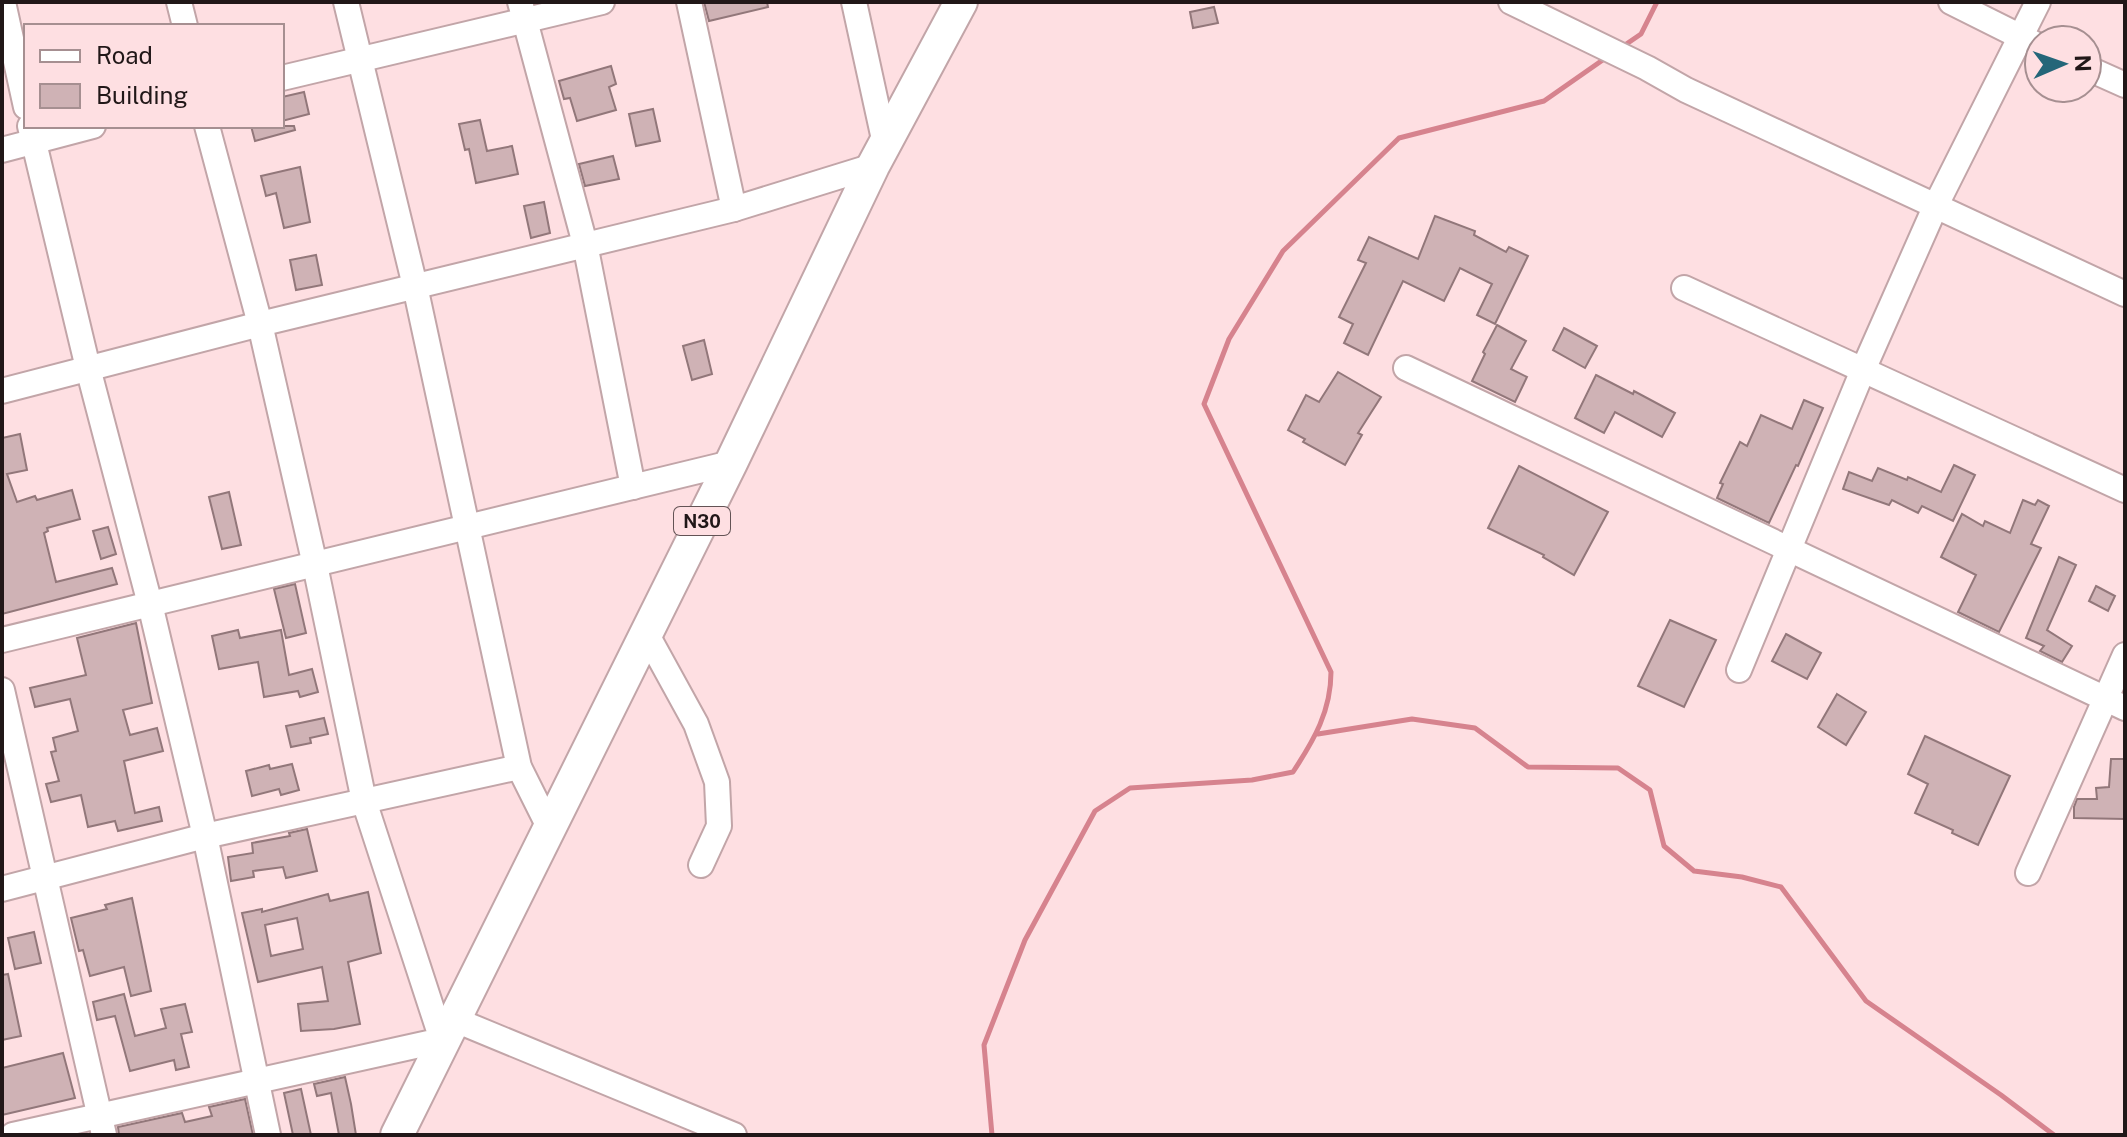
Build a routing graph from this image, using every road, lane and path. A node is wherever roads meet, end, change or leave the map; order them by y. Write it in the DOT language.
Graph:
graph roads {
  1 [pos="3,2"];
  2 [pos="179,2"];
  3 [pos="346,2"];
  4 [pos="602,2"];
  5 [pos="689,2"];
  6 [pos="854,2"];
  7 [pos="961,2"];
  8 [pos="1511,2"];
  9 [pos="1951,2"];
  10 [pos="2038,2"];
  11 [pos="522,11"];
  12 [pos="184,24"];
  13 [pos="2033,24"];
  14 [pos="2023,38"];
  15 [pos="2023,53"];
  16 [pos="359,59"];
  17 [pos="2103,75"];
  18 [pos="284,78"];
  19 [pos="2125,85"];
  20 [pos="24,98"];
  21 [pos="78,128"];
  22 [pos="208,128"];
  23 [pos="32,134"];
  24 [pos="2,150"];
  25 [pos="879,155"];
  26 [pos="1936,205"];
  27 [pos="734,209"];
  28 [pos="585,244"];
  29 [pos="415,286"];
  30 [pos="1684,288"];
  31 [pos="2125,294"];
  32 [pos="260,324"];
  33 [pos="88,368"];
  34 [pos="1406,368"];
  35 [pos="1863,370"];
  36 [pos="2,391"];
  37 [pos="731,463"];
  38 [pos="633,487"];
  39 [pos="2125,490"];
  40 [pos="467,527"];
  41 [pos="1789,550"];
  42 [pos="315,565"];
  43 [pos="150,604"];
  44 [pos="646,633"];
  45 [pos="2,640"];
  46 [pos="2125,655"];
  47 [pos="1739,670"];
  48 [pos="2,690"];
  49 [pos="2115,704"];
  50 [pos="519,767"];
  51 [pos="364,801"];
  52 [pos="549,827"];
  53 [pos="205,836"];
  54 [pos="701,865"];
  55 [pos="2028,873"];
  56 [pos="44,879"];
  57 [pos="2,889"];
  58 [pos="448,1029"];
  59 [pos="255,1081"];
  60 [pos="102,1125"];
  61 [pos="13,1135"];
  62 [pos="268,1135"];
  63 [pos="397,1135"];
  64 [pos="734,1135"];
  1 -- 20 [label="street"];
  2 -- 12 [label="street"];
  3 -- 16 [label="street"];
  4 -- 11 [label="street"];
  5 -- 27 [label="street"];
  6 -- 25 [label="street"];
  7 -- 25 [label="main road, N30"];
  8 -- 26 [label="street"];
  9 -- 14 [label="street"];
  10 -- 13 [label="street"];
  11 -- 16 [label="street"];
  11 -- 28 [label="street"];
  15 -- 26 [label="street"];
  16 -- 18 [label="street"];
  16 -- 29 [label="street"];
  17 -- 19 [label="street"];
  21 -- 23 [label="street"];
  22 -- 32 [label="street"];
  23 -- 24 [label="street"];
  23 -- 33 [label="street"];
  25 -- 27 [label="street"];
  25 -- 37 [label="main road, N30"];
  26 -- 31 [label="street"];
  26 -- 35 [label="street"];
  27 -- 28 [label="street"];
  28 -- 29 [label="street"];
  28 -- 38 [label="street"];
  29 -- 32 [label="street"];
  29 -- 40 [label="street"];
  30 -- 35 [label="street"];
  32 -- 33 [label="street"];
  32 -- 42 [label="street"];
  33 -- 36 [label="street"];
  33 -- 43 [label="street"];
  34 -- 41 [label="street"];
  35 -- 39 [label="street"];
  35 -- 41 [label="street"];
  37 -- 38 [label="street"];
  37 -- 44 [label="main road, N30"];
  38 -- 40 [label="street"];
  40 -- 42 [label="street"];
  40 -- 50 [label="street"];
  41 -- 47 [label="street"];
  41 -- 49 [label="street"];
  42 -- 43 [label="street"];
  42 -- 51 [label="street"];
  43 -- 45 [label="street"];
  43 -- 53 [label="street"];
  44 -- 52 [label="main road, N30"];
  44 -- 54 [label="street"];
  46 -- 49 [label="street"];
  48 -- 56 [label="street"];
  49 -- 55 [label="street"];
  50 -- 51 [label="street"];
  50 -- 52 [label="street"];
  51 -- 53 [label="street"];
  51 -- 58 [label="street"];
  52 -- 58 [label="main road, N30"];
  53 -- 56 [label="street"];
  53 -- 59 [label="street"];
  56 -- 57 [label="street"];
  56 -- 60 [label="street"];
  58 -- 59 [label="street"];
  58 -- 63 [label="main road, N30"];
  58 -- 64 [label="street"];
  59 -- 60 [label="street"];
  59 -- 62 [label="street"];
  60 -- 61 [label="street"];
}
